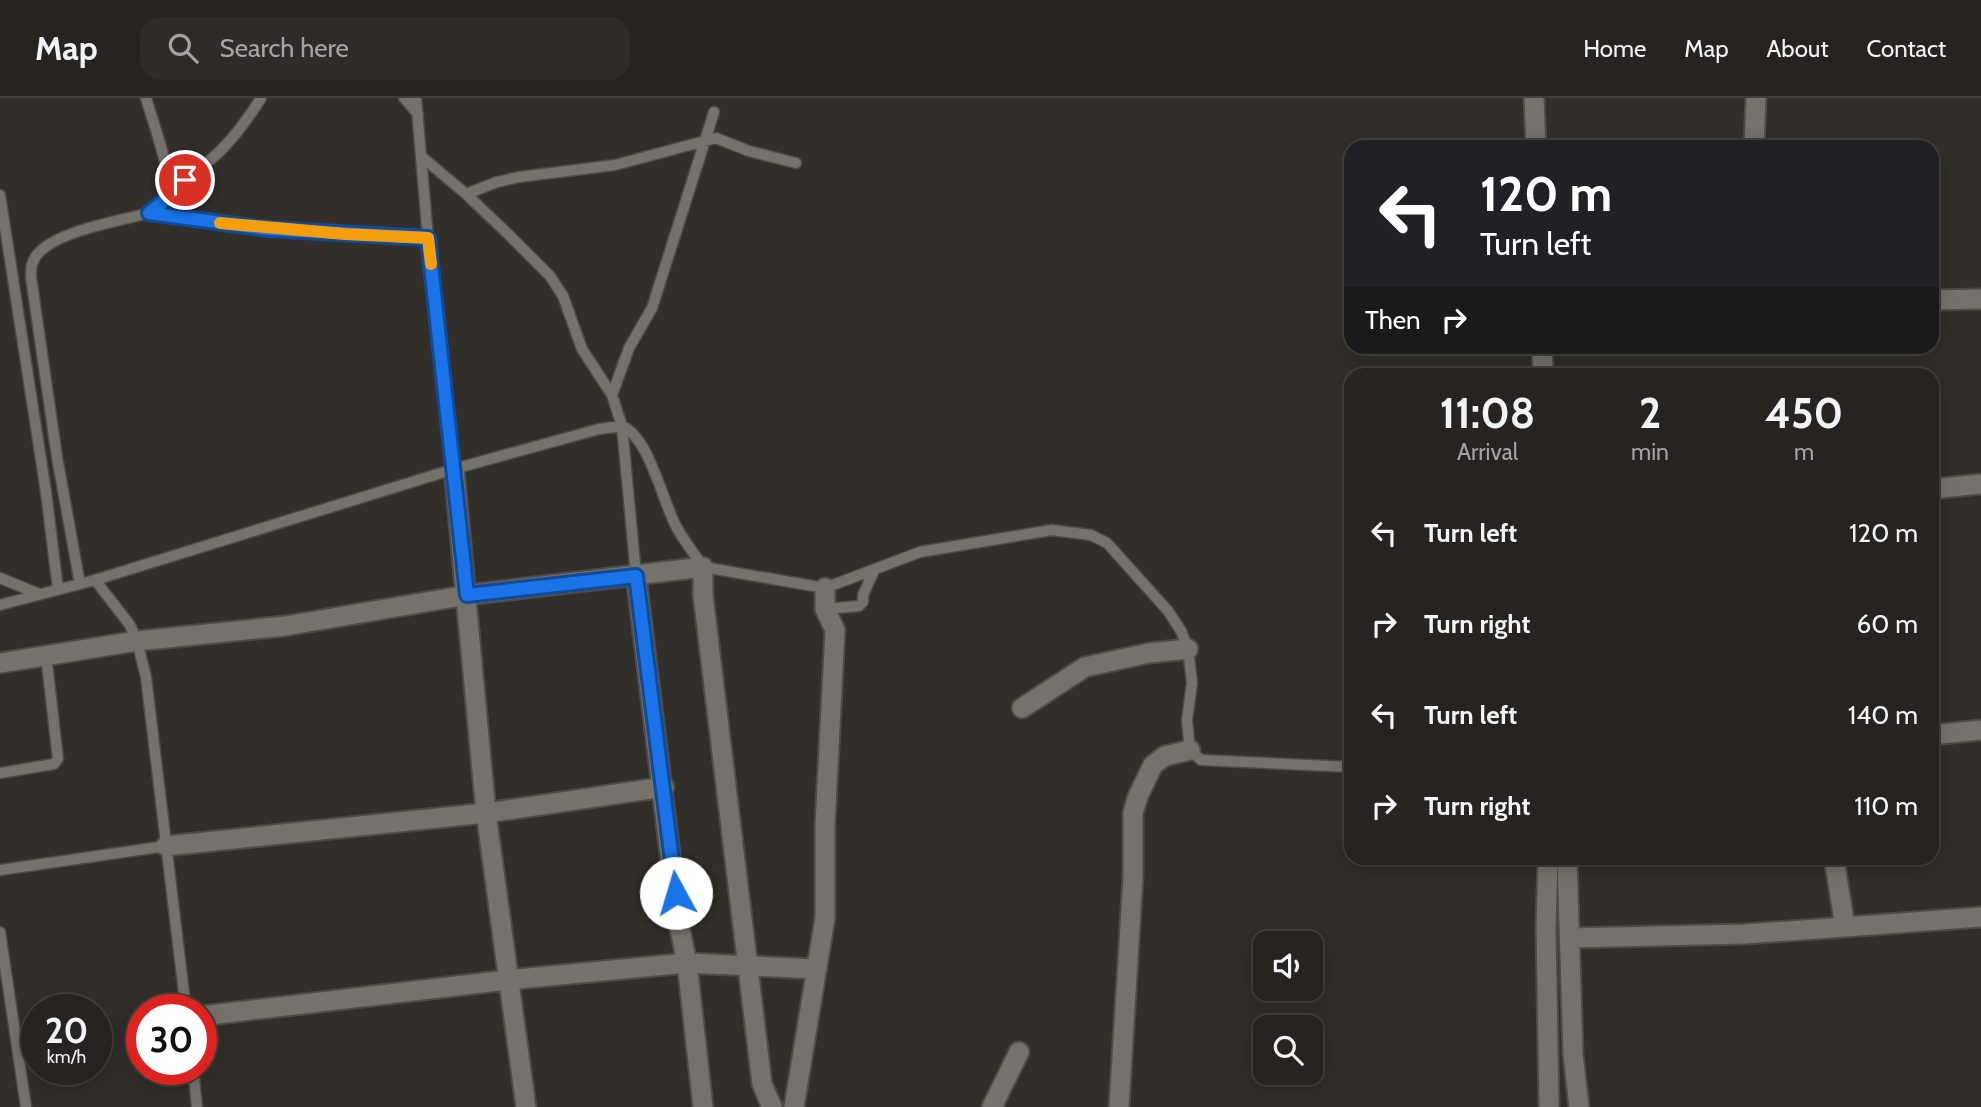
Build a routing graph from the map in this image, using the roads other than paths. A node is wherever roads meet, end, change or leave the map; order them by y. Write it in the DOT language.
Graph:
graph roads {
  1 [pos="146,98"];
  2 [pos="261,98"];
  3 [pos="404,98"];
  4 [pos="416,98"];
  5 [pos="1534,98"];
  6 [pos="1756,98"];
  7 [pos="714,112"];
  8 [pos="418,114"];
  9 [pos="706,140"];
  10 [pos="1536,140"];
  11 [pos="1754,140"];
  12 [pos="422,157"];
  13 [pos="796,163"];
  14 [pos="169,191"];
  15 [pos="466,194"];
  16 [pos="0,195"];
  17 [pos="149,213"];
  18 [pos="428,238"];
  19 [pos="1981,299"];
  20 [pos="1939,300"];
  21 [pos="612,395"];
  22 [pos="622,426"];
  23 [pos="454,468"];
  24 [pos="1981,484"];
  25 [pos="1939,488"];
  26 [pos="703,567"];
  27 [pos="874,571"];
  28 [pos="636,576"];
  29 [pos="0,578"];
  30 [pos="96,580"];
  31 [pos="80,584"];
  32 [pos="825,588"];
  33 [pos="58,589"];
  34 [pos="40,594"];
  35 [pos="467,595"];
  36 [pos="0,605"];
  37 [pos="825,609"];
  38 [pos="137,640"];
  39 [pos="1188,649"];
  40 [pos="46,655"];
  41 [pos="0,663"];
  42 [pos="1021,708"];
  43 [pos="1981,730"];
  44 [pos="1939,734"];
  45 [pos="1190,750"];
  46 [pos="1344,767"];
  47 [pos="0,773"];
  48 [pos="664,787"];
  49 [pos="486,813"];
  50 [pos="166,846"];
  51 [pos="1548,865"];
  52 [pos="1567,865"];
  53 [pos="1835,865"];
  54 [pos="0,870"];
  55 [pos="1981,917"];
  56 [pos="1845,927"];
  57 [pos="0,932"];
  58 [pos="1570,938"];
  59 [pos="687,963"];
  60 [pos="747,966"];
  61 [pos="817,969"];
  62 [pos="508,979"];
  63 [pos="184,994"];
  64 [pos="217,1014"];
  65 [pos="1019,1052"];
  66 [pos="1573,1054"];
  67 [pos="194,1085"];
  68 [pos="26,1107"];
  69 [pos="197,1107"];
  70 [pos="526,1107"];
  71 [pos="703,1107"];
  72 [pos="772,1107"];
  73 [pos="794,1107"];
  74 [pos="992,1107"];
  75 [pos="1119,1107"];
  76 [pos="1551,1107"];
  77 [pos="1579,1107"];
  1 -- 14 [label="lane"];
  2 -- 14 [label="lane"];
  3 -- 8 [label="lane"];
  4 -- 8 [label="lane"];
  5 -- 10 [label="street"];
  6 -- 11 [label="street"];
  7 -- 9 [label="lane"];
  8 -- 12 [label="lane"];
  9 -- 13 [label="lane"];
  9 -- 15 [label="lane"];
  9 -- 21 [label="lane"];
  12 -- 15 [label="lane"];
  12 -- 18 [label="lane"];
  14 -- 17 [label="lane"];
  15 -- 21 [label="lane"];
  16 -- 33 [label="lane"];
  17 -- 18 [label="lane"];
  17 -- 31 [label="lane"];
  18 -- 23 [label="lane"];
  19 -- 20 [label="street"];
  21 -- 22 [label="lane"];
  22 -- 23 [label="lane"];
  22 -- 26 [label="lane"];
  22 -- 28 [label="lane"];
  23 -- 30 [label="lane"];
  23 -- 35 [label="street"];
  24 -- 25 [label="street"];
  26 -- 28 [label="street"];
  26 -- 32 [label="lane"];
  26 -- 60 [label="street"];
  27 -- 32 [label="lane"];
  27 -- 37 [label="lane"];
  27 -- 39 [label="lane"];
  28 -- 35 [label="street"];
  28 -- 48 [label="street"];
  29 -- 34 [label="lane"];
  30 -- 31 [label="lane"];
  30 -- 38 [label="lane"];
  31 -- 33 [label="lane"];
  32 -- 37 [label="street"];
  33 -- 34 [label="lane"];
  34 -- 36 [label="lane"];
  35 -- 38 [label="street"];
  35 -- 49 [label="street"];
  37 -- 61 [label="street"];
  38 -- 40 [label="street"];
  38 -- 50 [label="lane"];
  39 -- 42 [label="street"];
  39 -- 45 [label="lane"];
  40 -- 41 [label="street"];
  40 -- 47 [label="lane"];
  43 -- 44 [label="street"];
  45 -- 46 [label="lane"];
  45 -- 75 [label="street"];
  48 -- 49 [label="street"];
  48 -- 59 [label="street"];
  49 -- 50 [label="street"];
  49 -- 62 [label="street"];
  50 -- 54 [label="lane"];
  50 -- 63 [label="lane"];
  51 -- 76 [label="street"];
  52 -- 58 [label="street"];
  53 -- 56 [label="street"];
  55 -- 56 [label="street"];
  56 -- 58 [label="street"];
  57 -- 68 [label="lane"];
  58 -- 66 [label="street"];
  59 -- 60 [label="street"];
  59 -- 62 [label="street"];
  59 -- 71 [label="street"];
  60 -- 61 [label="street"];
  60 -- 72 [label="street"];
  61 -- 73 [label="street"];
  62 -- 64 [label="street"];
  62 -- 70 [label="street"];
  65 -- 74 [label="street"];
  66 -- 76 [label="street"];
  66 -- 77 [label="street"];
  67 -- 69 [label="lane"];
}
